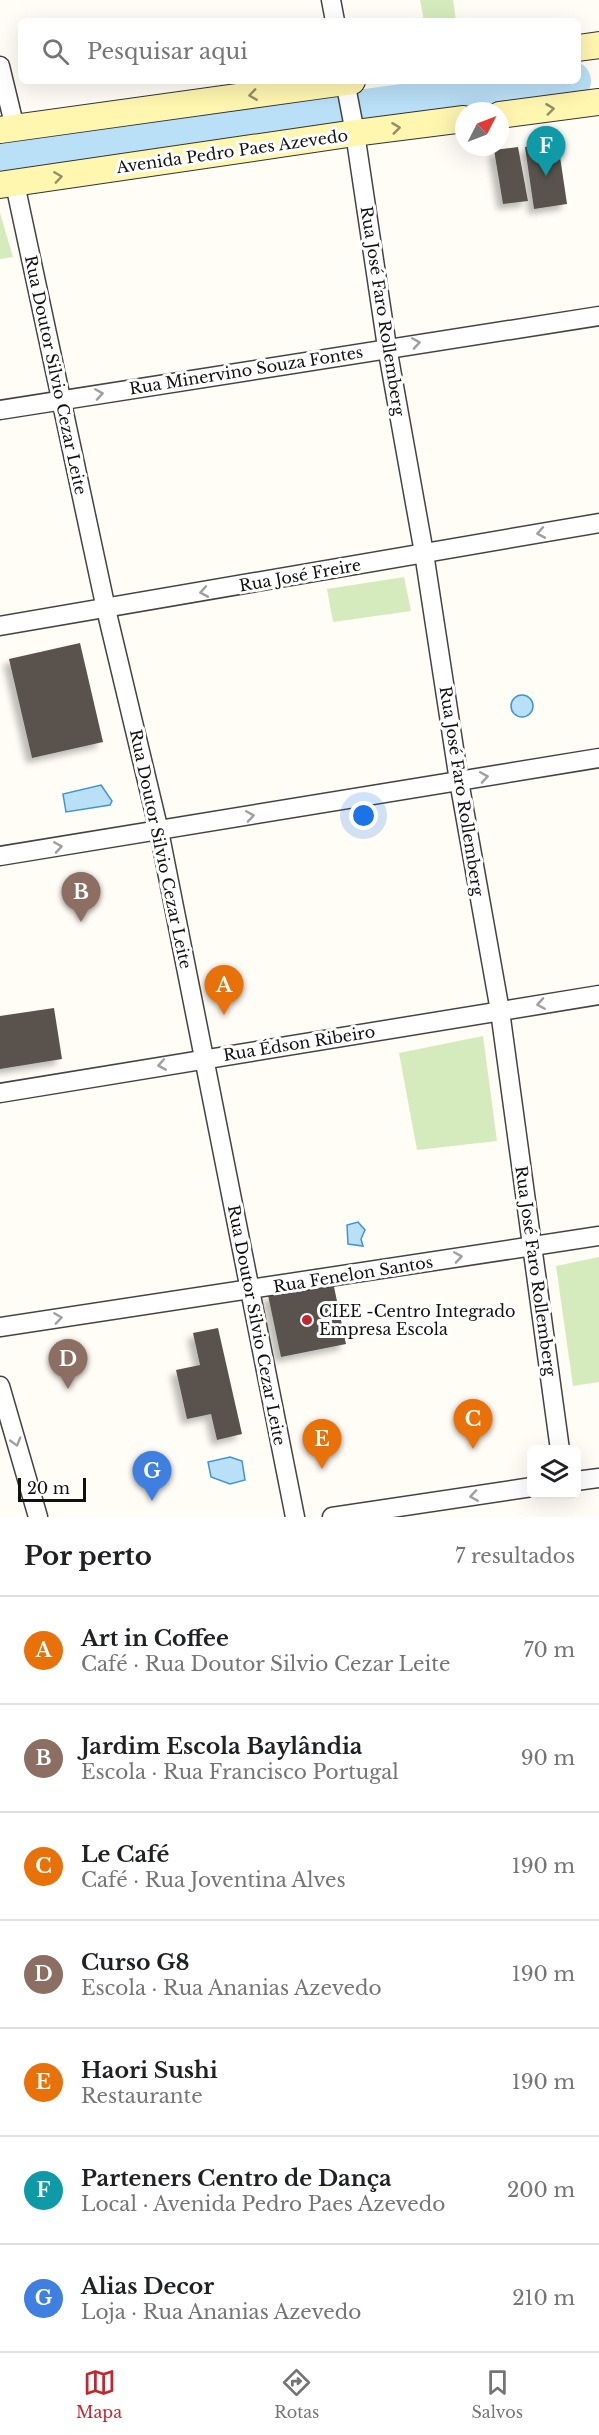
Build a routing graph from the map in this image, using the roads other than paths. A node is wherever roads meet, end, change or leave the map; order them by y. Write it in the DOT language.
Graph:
graph roads {
  1 [pos="331,0"];
  2 [pos="334,18"];
  3 [pos="599,45"];
  4 [pos="581,48"];
  5 [pos="0,66"];
  6 [pos="347,85"];
  7 [pos="599,102"];
  8 [pos="509,114"];
  9 [pos="455,120"];
  10 [pos="354,126"];
  11 [pos="6,129"];
  12 [pos="7,184"];
  13 [pos="599,316"];
  14 [pos="387,347"];
  15 [pos="61,400"];
  16 [pos="0,410"];
  17 [pos="599,523"];
  18 [pos="424,554"];
  19 [pos="106,609"];
  20 [pos="0,626"];
  21 [pos="599,758"];
  22 [pos="459,781"];
  23 [pos="159,831"];
  24 [pos="0,856"];
  25 [pos="599,995"];
  26 [pos="500,1011"];
  27 [pos="205,1058"];
  28 [pos="0,1093"];
  29 [pos="599,1236"];
  30 [pos="533,1246"];
  31 [pos="250,1289"];
  32 [pos="0,1327"];
  33 [pos="0,1386"];
  34 [pos="560,1445"];
  35 [pos="599,1478"];
  36 [pos="581,1480"];
  37 [pos="527,1488"];
  38 [pos="38,1517"];
  39 [pos="295,1517"];
  40 [pos="332,1517"];
  1 -- 2 [label="street"];
  3 -- 4 [label="street"];
  5 -- 11 [label="street"];
  6 -- 10 [label="street, Rua José Faro Rollemberg"];
  6 -- 11 [label="street, one-way"];
  8 -- 7 [label="street, one-way"];
  10 -- 9 [label="street, Avenida Pedro Paes Azevedo, one-way"];
  12 -- 10 [label="street, Avenida Pedro Paes Azevedo, one-way"];
  10 -- 14 [label="street, Rua José Faro Rollemberg"];
  12 -- 15 [label="street, Rua Doutor Silvio Cezar Leite"];
  14 -- 13 [label="street, Rua Minervino Souza Fontes, one-way"];
  15 -- 14 [label="street, Rua Minervino Souza Fontes, one-way"];
  14 -- 18 [label="street, Rua José Faro Rollemberg"];
  15 -- 16 [label="street, Rua Minervino Souza Fontes"];
  15 -- 19 [label="street, Rua Doutor Silvio Cezar Leite"];
  17 -- 18 [label="street, Rua José Freire, one-way"];
  18 -- 19 [label="street, Rua José Freire, one-way"];
  18 -- 22 [label="street, Rua José Faro Rollemberg"];
  19 -- 20 [label="street, Rua José Freire"];
  19 -- 23 [label="street, Rua Doutor Silvio Cezar Leite"];
  22 -- 21 [label="street, one-way"];
  23 -- 22 [label="street, one-way"];
  22 -- 26 [label="street, Rua José Faro Rollemberg"];
  24 -- 23 [label="street, one-way"];
  23 -- 27 [label="street, Rua Doutor Silvio Cezar Leite"];
  25 -- 26 [label="street, Rua Édson Ribeiro, one-way"];
  26 -- 27 [label="street, Rua Édson Ribeiro"];
  26 -- 30 [label="street, Rua José Faro Rollemberg"];
  27 -- 28 [label="street, Rua Édson Ribeiro, one-way"];
  27 -- 31 [label="street, Rua Doutor Silvio Cezar Leite"];
  29 -- 30 [label="street, Rua Fenelon Santos"];
  31 -- 30 [label="street, Rua Fenelon Santos, one-way"];
  30 -- 34 [label="street, Rua José Faro Rollemberg"];
  32 -- 31 [label="street, Rua Fenelon Santos, one-way"];
  31 -- 39 [label="street, Rua Doutor Silvio Cezar Leite"];
  33 -- 38 [label="street, one-way"];
  35 -- 36 [label="street"];
  37 -- 40 [label="street, one-way"];
}
